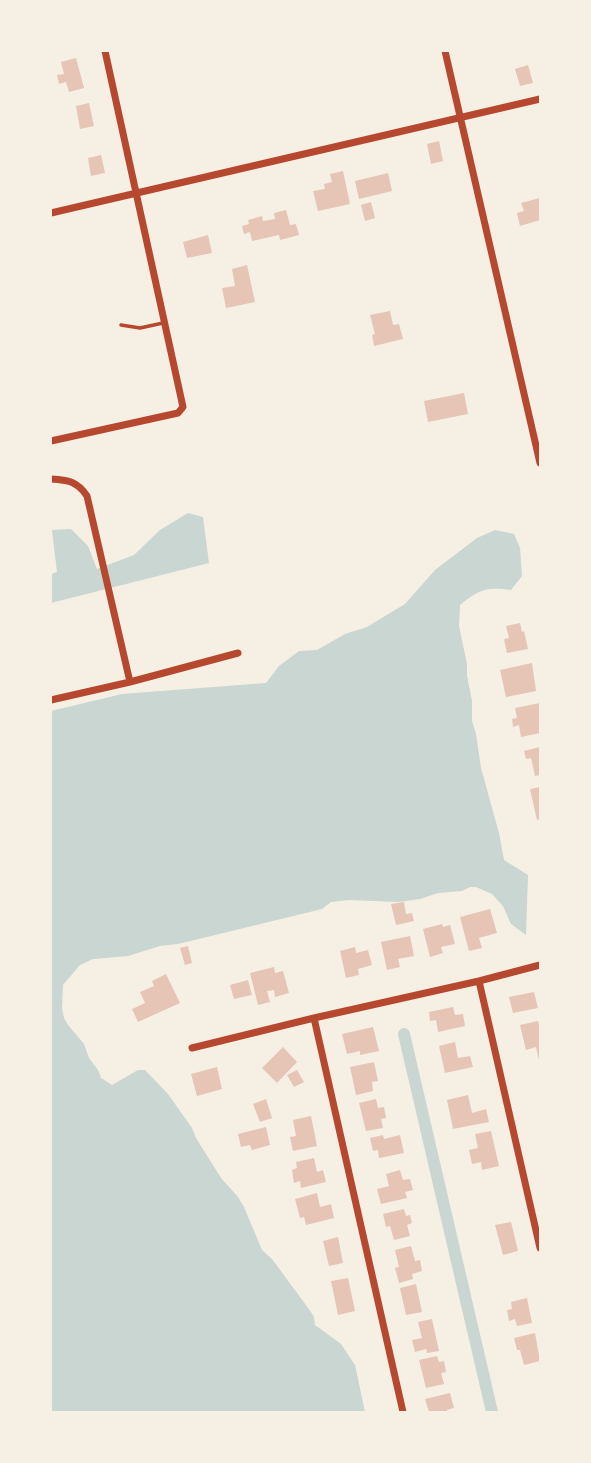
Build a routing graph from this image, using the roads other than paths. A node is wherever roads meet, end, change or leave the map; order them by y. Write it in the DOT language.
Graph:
graph roads {
  1 [pos="105,51"];
  2 [pos="445,51"];
  3 [pos="540,99"];
  4 [pos="460,117"];
  5 [pos="137,192"];
  6 [pos="51,213"];
  7 [pos="165,322"];
  8 [pos="121,325"];
  9 [pos="51,441"];
  10 [pos="540,463"];
  11 [pos="51,479"];
  12 [pos="238,653"];
  13 [pos="130,682"];
  14 [pos="51,700"];
  15 [pos="540,965"];
  16 [pos="479,981"];
  17 [pos="314,1018"];
  18 [pos="192,1048"];
  19 [pos="540,1248"];
  20 [pos="403,1412"];
  1 -- 5 [label="street"];
  2 -- 4 [label="street"];
  3 -- 4 [label="street"];
  4 -- 5 [label="street"];
  4 -- 10 [label="street"];
  5 -- 6 [label="street"];
  5 -- 7 [label="street"];
  7 -- 8 [label="lane"];
  7 -- 9 [label="street"];
  11 -- 13 [label="street"];
  12 -- 13 [label="street"];
  13 -- 14 [label="street"];
  15 -- 16 [label="street"];
  16 -- 17 [label="street"];
  16 -- 19 [label="street"];
  17 -- 18 [label="street"];
  17 -- 20 [label="street"];
}
